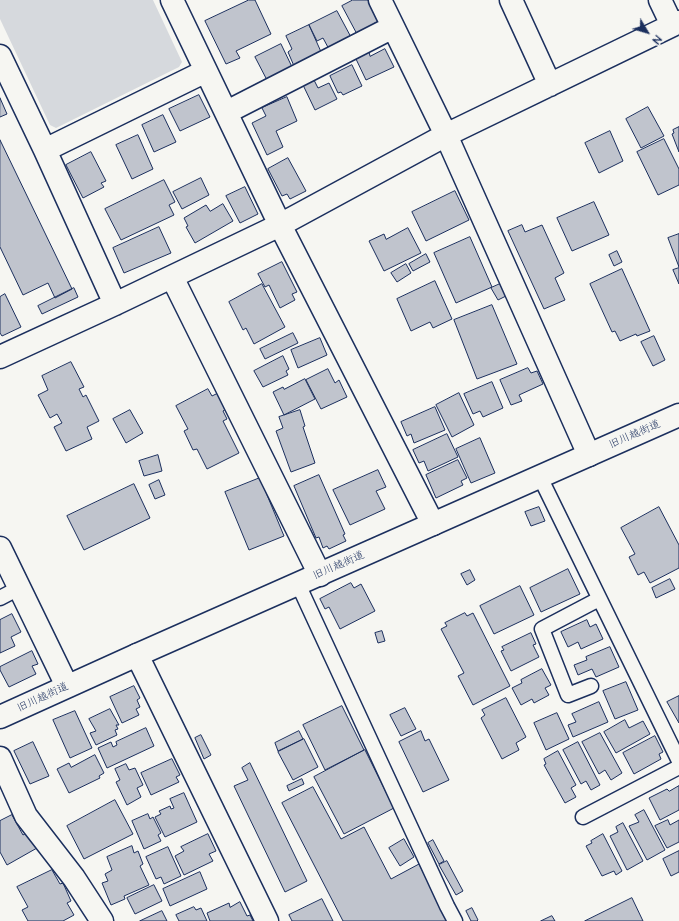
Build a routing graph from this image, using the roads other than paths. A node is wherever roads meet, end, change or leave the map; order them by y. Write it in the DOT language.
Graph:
graph roads {
  1 [pos="172,0"];
  2 [pos="380,0"];
  3 [pos="511,0"];
  4 [pos="660,0"];
  5 [pos="676,24"];
  6 [pos="393,27"];
  7 [pos="0,56"];
  8 [pos="206,71"];
  9 [pos="550,85"];
  10 [pos="227,112"];
  11 [pos="446,134"];
  12 [pos="45,150"];
  13 [pos="280,225"];
  14 [pos="172,277"];
  15 [pos="115,304"];
  16 [pos="0,357"];
  17 [pos="679,415"];
  18 [pos="589,455"];
  19 [pos="540,477"];
  20 [pos="433,524"];
  21 [pos="0,548"];
  22 [pos="320,575"];
  23 [pos="298,584"];
  24 [pos="19,588"];
  25 [pos="0,598"];
  26 [pos="599,598"];
  27 [pos="137,655"];
  28 [pos="67,686"];
  29 [pos="592,686"];
  30 [pos="0,717"];
  31 [pos="0,758"];
  32 [pos="679,761"];
  33 [pos="679,767"];
  34 [pos="583,817"];
  35 [pos="102,921"];
  36 [pos="267,921"];
  37 [pos="455,921"];
  1 -- 8 [label="street"];
  2 -- 6 [label="street"];
  3 -- 9 [label="street"];
  4 -- 5 [label="street"];
  5 -- 9 [label="street"];
  6 -- 10 [label="street"];
  6 -- 11 [label="street"];
  7 -- 12 [label="street"];
  8 -- 10 [label="street"];
  8 -- 12 [label="street"];
  9 -- 11 [label="street"];
  10 -- 13 [label="street"];
  11 -- 13 [label="street"];
  11 -- 18 [label="street"];
  12 -- 15 [label="street"];
  13 -- 14 [label="street"];
  13 -- 20 [label="street"];
  14 -- 15 [label="street"];
  14 -- 22 [label="street"];
  15 -- 16 [label="street"];
  17 -- 18 [label="street, 旧川越街道"];
  18 -- 19 [label="street, 旧川越街道"];
  19 -- 20 [label="street, 旧川越街道"];
  19 -- 26 [label="lane"];
  20 -- 22 [label="street, 旧川越街道"];
  21 -- 24 [label="street"];
  22 -- 23 [label="street, 旧川越街道"];
  23 -- 27 [label="street, 旧川越街道"];
  23 -- 37 [label="lane"];
  24 -- 25 [label="lane"];
  24 -- 28 [label="street"];
  26 -- 29 [label="lane"];
  26 -- 32 [label="lane"];
  27 -- 28 [label="street, 旧川越街道"];
  27 -- 36 [label="street"];
  28 -- 30 [label="street, 旧川越街道"];
  31 -- 35 [label="street"];
  33 -- 34 [label="lane"];
}
